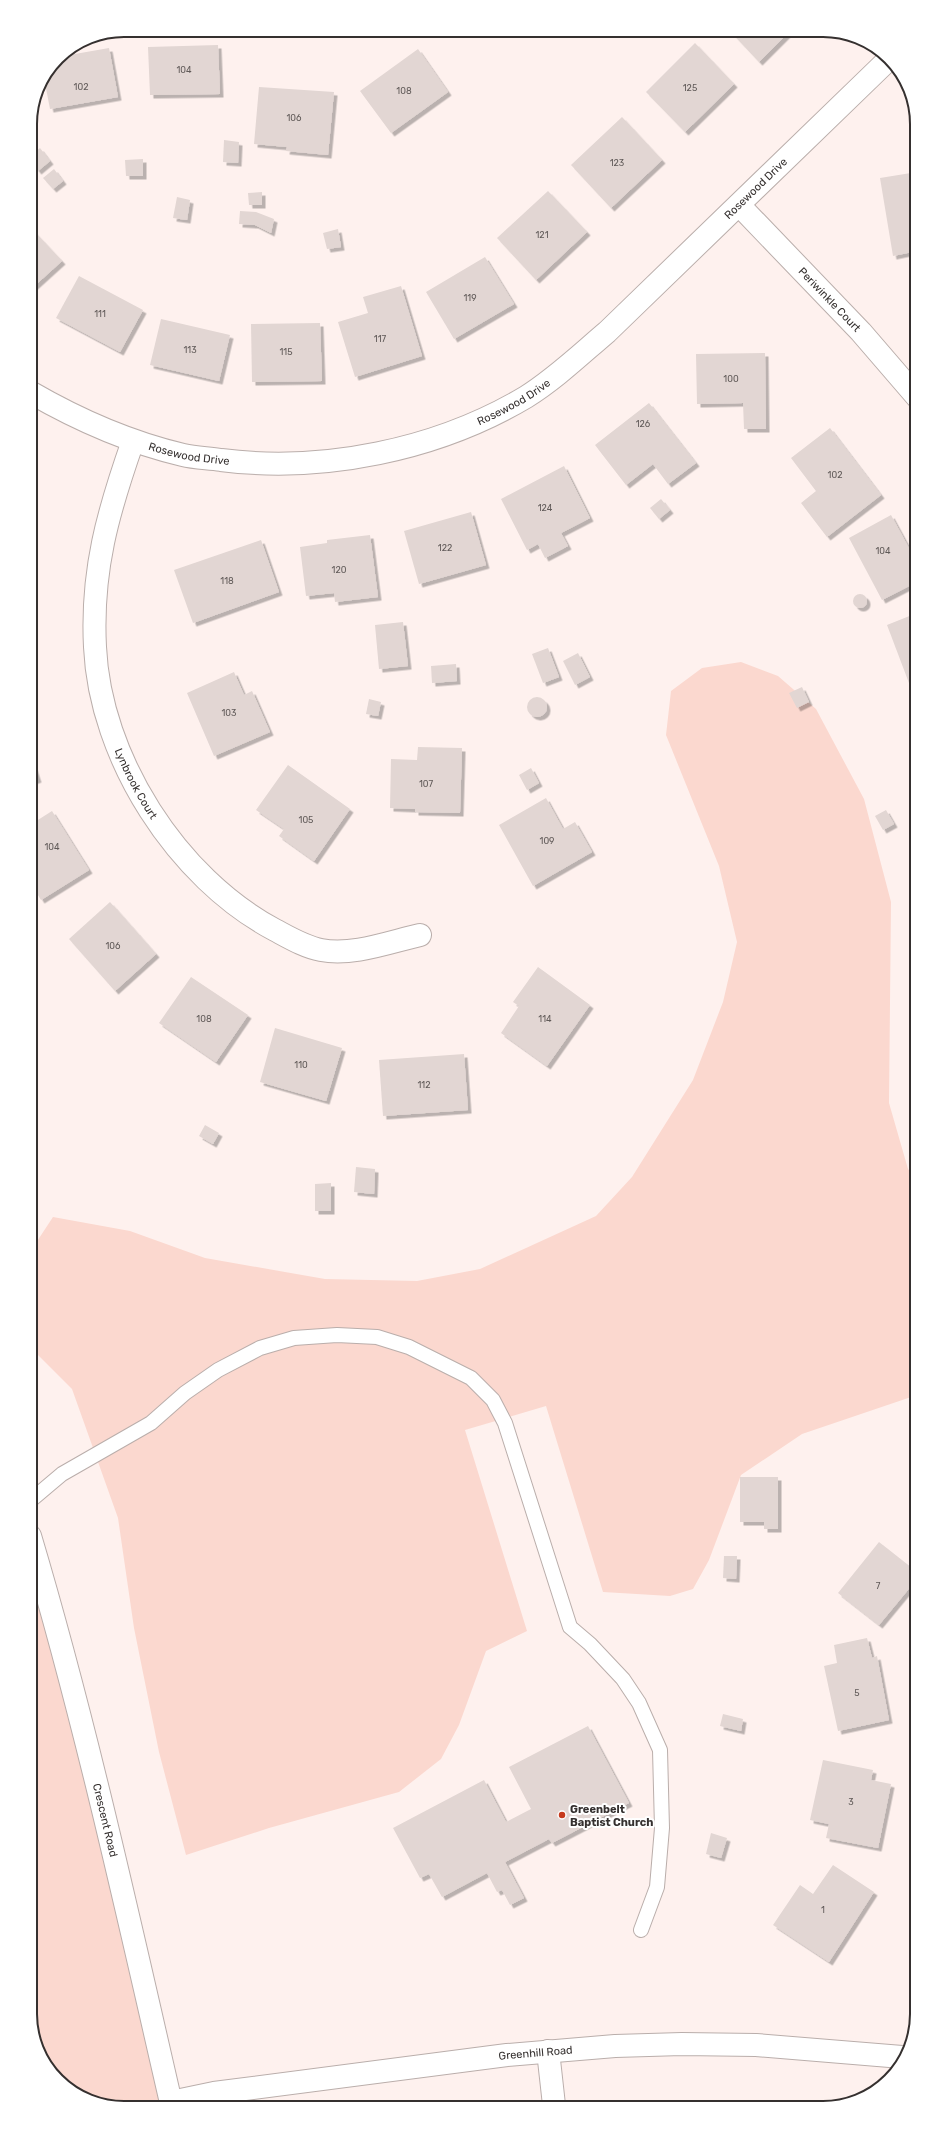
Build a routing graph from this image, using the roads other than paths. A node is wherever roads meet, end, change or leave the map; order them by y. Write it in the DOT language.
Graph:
graph roads {
  1 [pos="884,63"];
  2 [pos="739,205"];
  3 [pos="910,389"];
  4 [pos="37,396"];
  5 [pos="133,441"];
  6 [pos="420,935"];
  7 [pos="37,1495"];
  8 [pos="37,1559"];
  9 [pos="641,1930"];
  10 [pos="548,2051"];
  11 [pos="898,2057"];
  12 [pos="170,2101"];
  13 [pos="185,2101"];
  14 [pos="554,2101"];
  1 -- 2 [label="street, Rosewood Drive"];
  2 -- 3 [label="street, Periwinkle Court"];
  2 -- 5 [label="street, Rosewood Drive"];
  4 -- 5 [label="street, Rosewood Drive"];
  5 -- 6 [label="street, Lynbrook Court"];
  7 -- 9 [label="lane"];
  8 -- 12 [label="street, Crescent Road"];
  10 -- 11 [label="street, Greenhill Road"];
  10 -- 13 [label="street, Greenhill Road"];
  10 -- 14 [label="street"];
}
